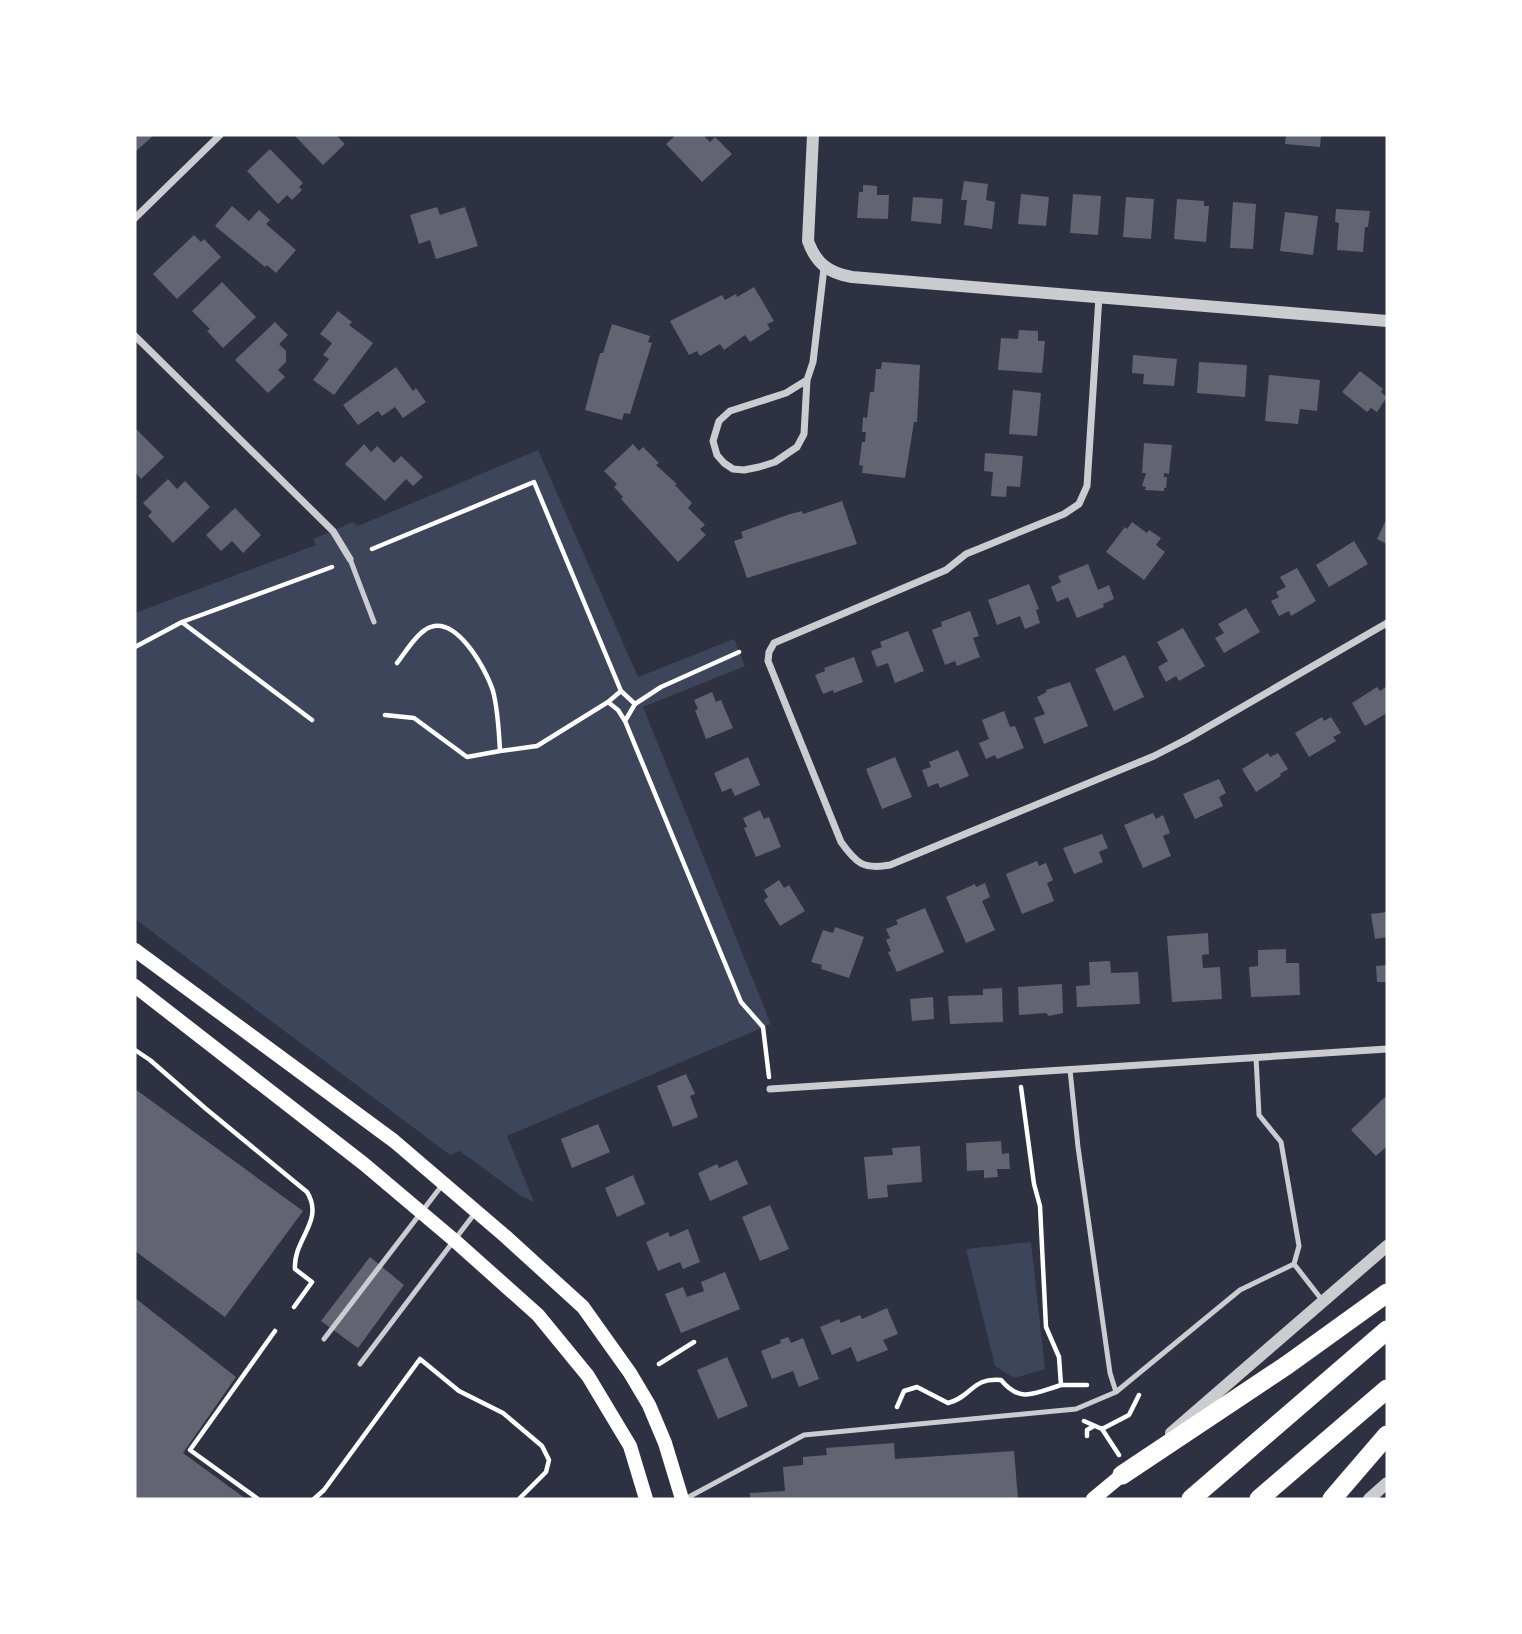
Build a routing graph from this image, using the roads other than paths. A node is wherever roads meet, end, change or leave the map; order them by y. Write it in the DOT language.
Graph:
graph roads {
  1 [pos="220,135"];
  2 [pos="813,135"];
  3 [pos="135,218"];
  4 [pos="824,268"];
  5 [pos="1099,296"];
  6 [pos="1387,321"];
  7 [pos="135,336"];
  8 [pos="807,380"];
  9 [pos="349,559"];
  10 [pos="374,622"];
  11 [pos="1387,623"];
  12 [pos="135,950"];
  13 [pos="135,986"];
  14 [pos="1387,1049"];
  15 [pos="1256,1057"];
  16 [pos="1070,1070"];
  17 [pos="770,1089"];
  18 [pos="444,1183"];
  19 [pos="476,1211"];
  20 [pos="420,1212"];
  21 [pos="454,1240"];
  22 [pos="1387,1246"];
  23 [pos="1294,1264"];
  24 [pos="1387,1293"];
  25 [pos="1323,1302"];
  26 [pos="1387,1330"];
  27 [pos="324,1339"];
  28 [pos="360,1364"];
  29 [pos="1387,1389"];
  30 [pos="1115,1392"];
  31 [pos="1387,1435"];
  32 [pos="1121,1466"];
  33 [pos="1387,1483"];
  34 [pos="646,1499"];
  35 [pos="683,1499"];
  36 [pos="1093,1499"];
  37 [pos="1191,1499"];
  38 [pos="1259,1499"];
  39 [pos="1332,1499"];
  40 [pos="1369,1499"];
  1 -- 3 [label="street"];
  2 -- 4 [label="street"];
  4 -- 5 [label="street"];
  4 -- 8 [label="street"];
  5 -- 6 [label="street"];
  5 -- 11 [label="street"];
  7 -- 9 [label="street"];
  8 -- 8 [label="street"];
  9 -- 10 [label="lane"];
  12 -- 18 [label="main road"];
  13 -- 20 [label="main road"];
  14 -- 15 [label="street"];
  15 -- 16 [label="street"];
  15 -- 23 [label="lane"];
  16 -- 17 [label="street"];
  16 -- 30 [label="lane"];
  18 -- 19 [label="main road"];
  18 -- 20 [label="lane"];
  19 -- 21 [label="lane"];
  19 -- 35 [label="main road"];
  20 -- 21 [label="main road"];
  20 -- 27 [label="lane"];
  21 -- 28 [label="lane"];
  21 -- 34 [label="main road"];
  22 -- 25 [label="street"];
  23 -- 25 [label="lane"];
  23 -- 30 [label="lane"];
  24 -- 32 [label="highway"];
  25 -- 32 [label="street"];
  26 -- 37 [label="highway"];
  29 -- 38 [label="highway"];
  30 -- 35 [label="lane"];
  31 -- 39 [label="highway"];
  32 -- 36 [label="main road"];
  33 -- 40 [label="street"];
}
